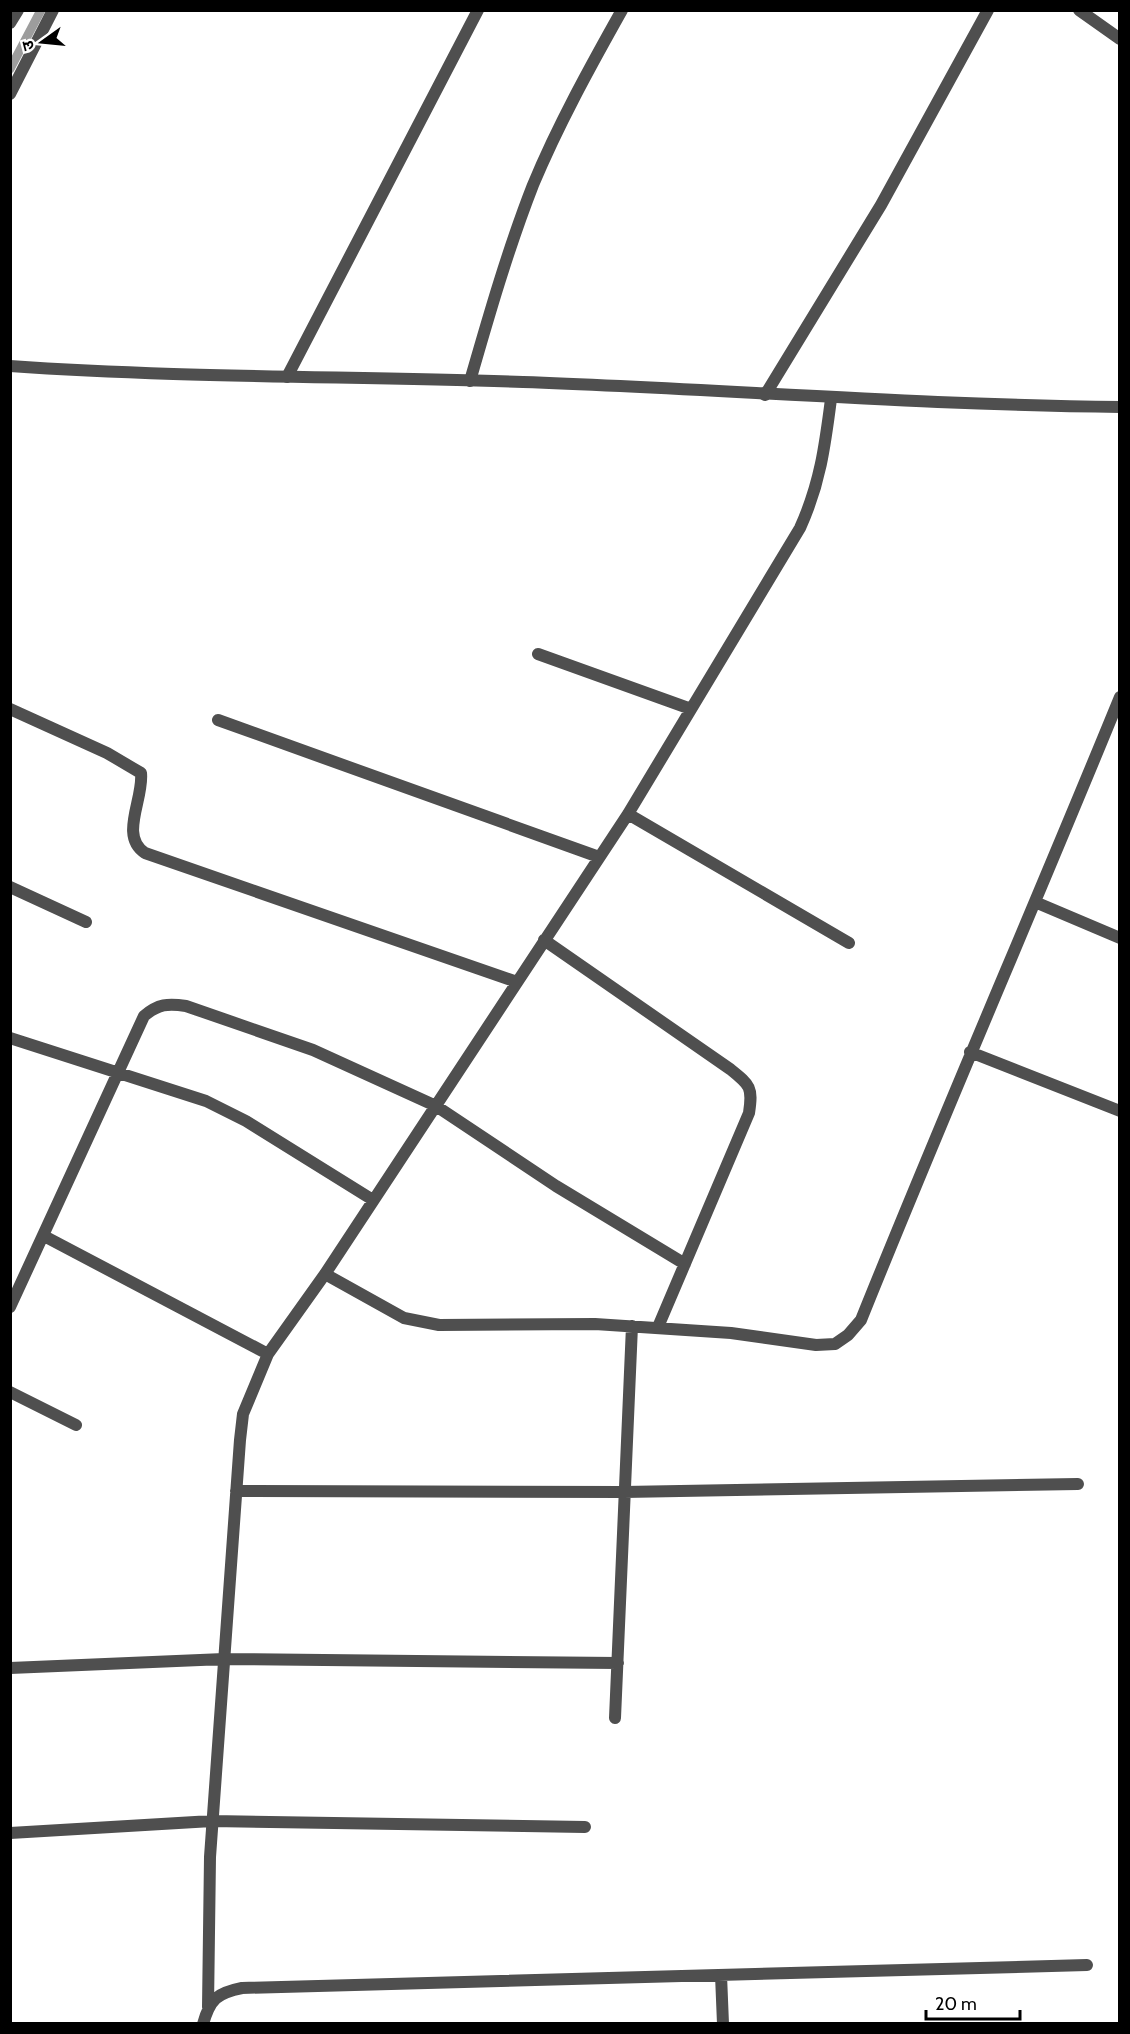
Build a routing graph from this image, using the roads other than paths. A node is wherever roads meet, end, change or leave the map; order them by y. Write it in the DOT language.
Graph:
graph roads {
  1 [pos="18,10"];
  2 [pos="53,10"];
  3 [pos="478,10"];
  4 [pos="622,10"];
  5 [pos="988,10"];
  6 [pos="1078,10"];
  7 [pos="10,23"];
  8 [pos="1119,39"];
  9 [pos="10,94"];
  10 [pos="10,366"];
  11 [pos="287,377"];
  12 [pos="470,381"];
  13 [pos="765,395"];
  14 [pos="831,399"];
  15 [pos="1119,407"];
  16 [pos="538,654"];
  17 [pos="1119,697"];
  18 [pos="691,709"];
  19 [pos="10,710"];
  20 [pos="218,720"];
  21 [pos="628,814"];
  22 [pos="599,857"];
  23 [pos="10,887"];
  24 [pos="1035,902"];
  25 [pos="86,922"];
  26 [pos="1119,938"];
  27 [pos="544,940"];
  28 [pos="849,943"];
  29 [pos="517,982"];
  30 [pos="10,1038"];
  31 [pos="970,1052"];
  32 [pos="118,1072"];
  33 [pos="436,1106"];
  34 [pos="1119,1111"];
  35 [pos="373,1200"];
  36 [pos="44,1236"];
  37 [pos="685,1264"];
  38 [pos="325,1274"];
  39 [pos="10,1308"];
  40 [pos="632,1326"];
  41 [pos="658,1327"];
  42 [pos="268,1354"];
  43 [pos="10,1392"];
  44 [pos="76,1425"];
  45 [pos="1078,1484"];
  46 [pos="236,1491"];
  47 [pos="624,1492"];
  48 [pos="224,1659"];
  49 [pos="618,1663"];
  50 [pos="10,1668"];
  51 [pos="615,1718"];
  52 [pos="212,1821"];
  53 [pos="585,1827"];
  54 [pos="10,1833"];
  55 [pos="1087,1965"];
  56 [pos="721,1975"];
  57 [pos="208,2007"];
  58 [pos="203,2024"];
  59 [pos="723,2024"];
  1 -- 7 [label="street"];
  2 -- 9 [label="street"];
  3 -- 11 [label="street"];
  4 -- 12 [label="street"];
  5 -- 13 [label="street"];
  6 -- 8 [label="street"];
  10 -- 11 [label="street"];
  11 -- 12 [label="street"];
  12 -- 13 [label="street"];
  13 -- 14 [label="street"];
  14 -- 15 [label="street"];
  14 -- 18 [label="street"];
  16 -- 18 [label="street"];
  17 -- 24 [label="street"];
  18 -- 21 [label="street"];
  19 -- 29 [label="street"];
  20 -- 22 [label="street"];
  21 -- 22 [label="street"];
  21 -- 28 [label="street"];
  22 -- 27 [label="street"];
  23 -- 25 [label="street"];
  24 -- 26 [label="street"];
  24 -- 31 [label="street"];
  27 -- 29 [label="street"];
  27 -- 37 [label="street"];
  29 -- 33 [label="street"];
  30 -- 32 [label="street"];
  31 -- 34 [label="street"];
  31 -- 41 [label="street"];
  32 -- 33 [label="street"];
  32 -- 35 [label="street"];
  32 -- 36 [label="street"];
  33 -- 35 [label="street"];
  33 -- 37 [label="street"];
  35 -- 38 [label="street"];
  36 -- 39 [label="street"];
  36 -- 42 [label="street"];
  37 -- 41 [label="street"];
  38 -- 40 [label="street"];
  38 -- 42 [label="street"];
  40 -- 41 [label="street"];
  40 -- 47 [label="street"];
  42 -- 46 [label="street"];
  43 -- 44 [label="street"];
  45 -- 47 [label="street"];
  46 -- 47 [label="street"];
  46 -- 48 [label="street"];
  47 -- 49 [label="street"];
  48 -- 49 [label="street"];
  48 -- 50 [label="street"];
  48 -- 52 [label="street"];
  49 -- 51 [label="street"];
  52 -- 53 [label="street"];
  52 -- 54 [label="street"];
  52 -- 57 [label="street"];
  55 -- 56 [label="street"];
  56 -- 57 [label="street"];
  56 -- 59 [label="street"];
  57 -- 58 [label="street"];
}
